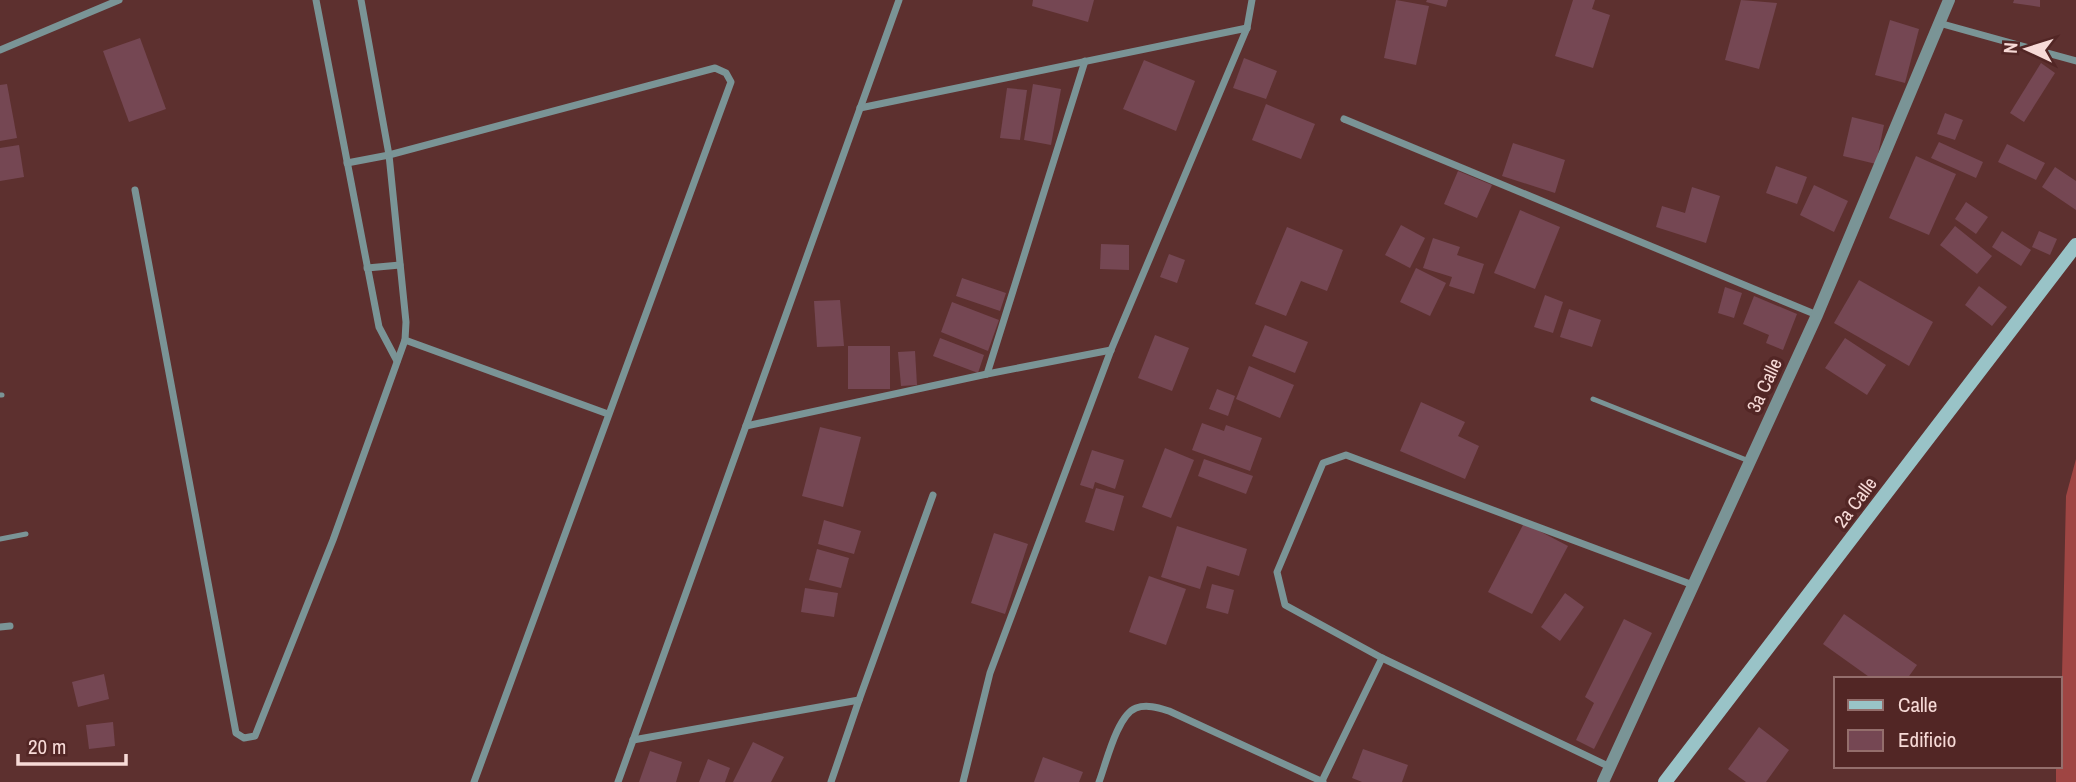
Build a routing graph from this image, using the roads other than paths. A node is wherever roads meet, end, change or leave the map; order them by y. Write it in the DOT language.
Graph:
graph roads {
  1 [pos="119,0"];
  2 [pos="316,0"];
  3 [pos="361,0"];
  4 [pos="899,0"];
  5 [pos="1252,0"];
  6 [pos="1949,0"];
  7 [pos="1939,23"];
  8 [pos="1247,28"];
  9 [pos="0,50"];
  10 [pos="1085,61"];
  11 [pos="2076,61"];
  12 [pos="860,108"];
  13 [pos="1344,120"];
  14 [pos="389,155"];
  15 [pos="347,163"];
  16 [pos="135,190"];
  17 [pos="2076,244"];
  18 [pos="400,265"];
  19 [pos="368,268"];
  20 [pos="1817,316"];
  21 [pos="405,340"];
  22 [pos="1111,350"];
  23 [pos="397,361"];
  24 [pos="987,374"];
  25 [pos="1593,399"];
  26 [pos="608,414"];
  27 [pos="746,426"];
  28 [pos="1750,461"];
  29 [pos="933,495"];
  30 [pos="26,534"];
  31 [pos="0,539"];
  32 [pos="1693,585"];
  33 [pos="10,626"];
  34 [pos="0,627"];
  35 [pos="1382,658"];
  36 [pos="859,700"];
  37 [pos="633,740"];
  38 [pos="1610,767"];
  39 [pos="474,782"];
  40 [pos="618,782"];
  41 [pos="831,782"];
  42 [pos="963,782"];
  43 [pos="1100,782"];
  44 [pos="1322,782"];
  45 [pos="1603,782"];
  46 [pos="1665,782"];
  1 -- 9 [label="street"];
  2 -- 15 [label="street"];
  3 -- 14 [label="street"];
  4 -- 12 [label="street"];
  5 -- 8 [label="street"];
  6 -- 7 [label="street, 3a Calle"];
  7 -- 11 [label="street"];
  7 -- 20 [label="street, 3a Calle"];
  8 -- 10 [label="street"];
  8 -- 22 [label="street"];
  10 -- 12 [label="street"];
  10 -- 24 [label="street"];
  12 -- 27 [label="street"];
  13 -- 20 [label="street"];
  14 -- 15 [label="street"];
  14 -- 18 [label="street"];
  14 -- 26 [label="street"];
  15 -- 19 [label="street"];
  16 -- 23 [label="street"];
  17 -- 46 [label="main road, 2a Calle"];
  18 -- 19 [label="street"];
  18 -- 21 [label="street"];
  19 -- 23 [label="street"];
  20 -- 28 [label="street, 3a Calle"];
  21 -- 23 [label="street"];
  21 -- 26 [label="street"];
  22 -- 24 [label="street"];
  22 -- 42 [label="street"];
  24 -- 27 [label="street"];
  25 -- 28 [label="lane"];
  26 -- 39 [label="street"];
  27 -- 37 [label="street"];
  28 -- 32 [label="street, 3a Calle"];
  29 -- 36 [label="street"];
  30 -- 31 [label="lane"];
  32 -- 35 [label="street"];
  32 -- 38 [label="street, 3a Calle"];
  33 -- 34 [label="street"];
  35 -- 38 [label="street"];
  35 -- 44 [label="street"];
  36 -- 37 [label="street"];
  36 -- 41 [label="street"];
  37 -- 40 [label="street"];
  38 -- 45 [label="street, 3a Calle"];
  43 -- 44 [label="street"];
}
